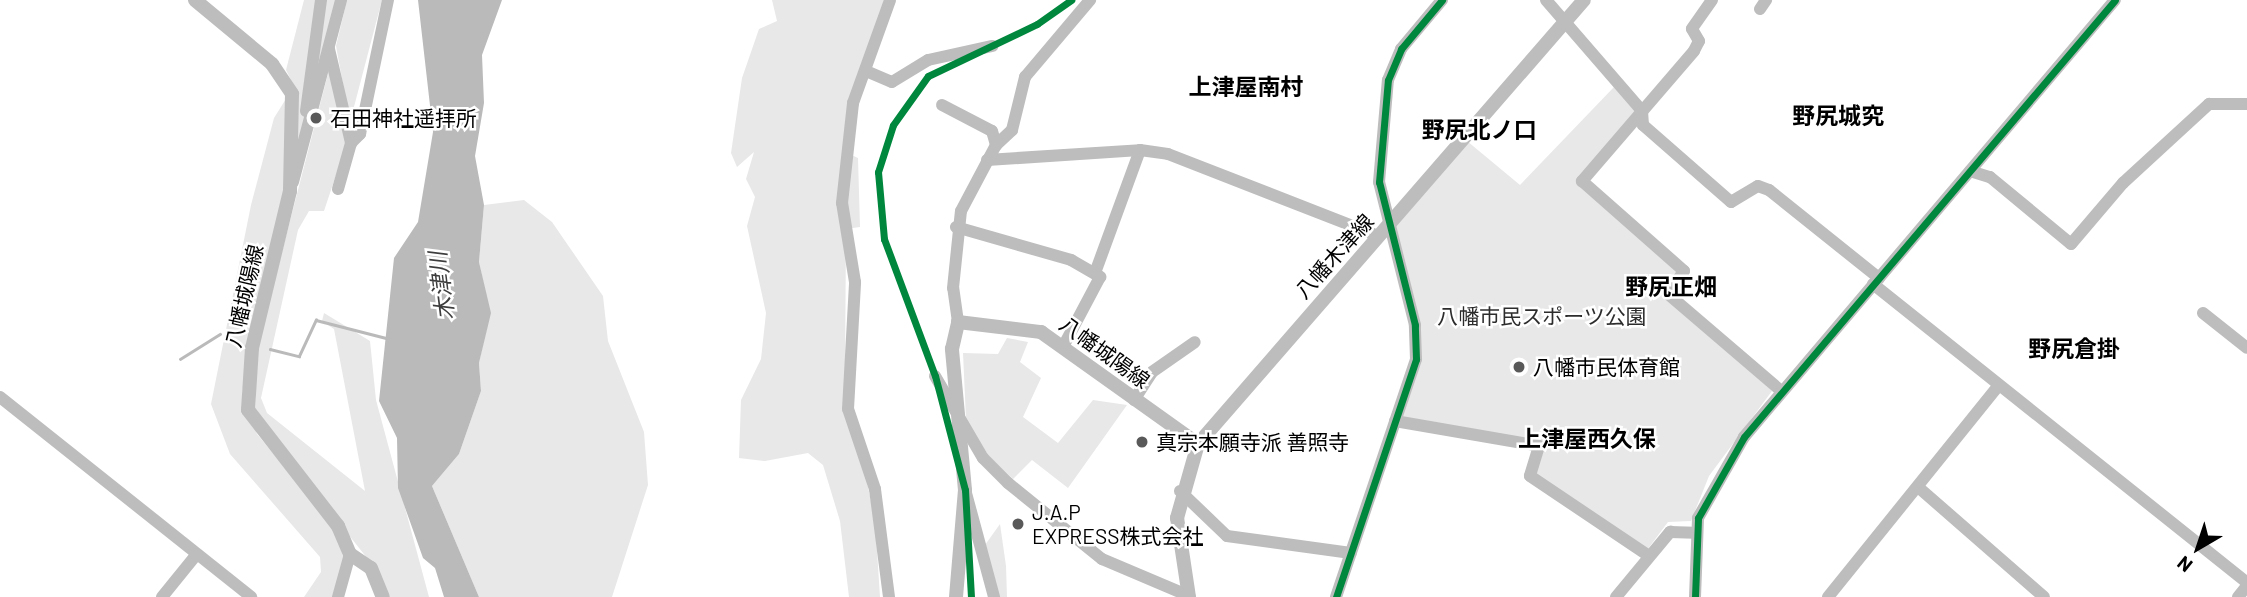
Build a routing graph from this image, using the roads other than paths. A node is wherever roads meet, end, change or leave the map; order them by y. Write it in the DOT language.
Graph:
graph roads {
  1 [pos="195,0"];
  2 [pos="321,0"];
  3 [pos="341,0"];
  4 [pos="388,0"];
  5 [pos="890,0"];
  6 [pos="1090,0"];
  7 [pos="1442,0"];
  8 [pos="1546,0"];
  9 [pos="1584,0"];
  10 [pos="1712,0"];
  11 [pos="2115,0"];
  12 [pos="1565,21"];
  13 [pos="992,46"];
  14 [pos="328,48"];
  15 [pos="866,71"];
  16 [pos="2247,104"];
  17 [pos="942,105"];
  18 [pos="1642,111"];
  19 [pos="310,128"];
  20 [pos="351,143"];
  21 [pos="996,145"];
  22 [pos="1140,150"];
  23 [pos="987,160"];
  24 [pos="1970,171"];
  25 [pos="338,189"];
  26 [pos="290,191"];
  27 [pos="956,227"];
  28 [pos="1381,230"];
  29 [pos="1095,273"];
  30 [pos="1876,281"];
  31 [pos="2203,313"];
  32 [pos="958,322"];
  33 [pos="1195,342"];
  34 [pos="1064,345"];
  35 [pos="2247,348"];
  36 [pos="935,376"];
  37 [pos="1998,386"];
  38 [pos="1780,390"];
  39 [pos="0,397"];
  40 [pos="1134,400"];
  41 [pos="960,421"];
  42 [pos="1395,421"];
  43 [pos="1198,444"];
  44 [pos="1918,487"];
  45 [pos="965,490"];
  46 [pos="1180,491"];
  47 [pos="1694,533"];
  48 [pos="1352,553"];
  49 [pos="197,554"];
  50 [pos="350,554"];
  51 [pos="1648,556"];
  52 [pos="2247,585"];
  53 [pos="1833,595"];
  54 [pos="162,597"];
  55 [pos="251,597"];
  56 [pos="338,597"];
  57 [pos="383,597"];
  58 [pos="889,597"];
  59 [pos="956,597"];
  60 [pos="994,597"];
  61 [pos="1189,597"];
  62 [pos="1336,597"];
  63 [pos="1616,597"];
  64 [pos="1695,597"];
  65 [pos="2044,597"];
  66 [pos="2238,597"];
  1 -- 26 [label="main road, 八幡城陽線"];
  2 -- 19 [label="street"];
  3 -- 14 [label="street"];
  4 -- 20 [label="street"];
  5 -- 15 [label="street"];
  6 -- 21 [label="street"];
  7 -- 28 [label="street"];
  8 -- 12 [label="street"];
  9 -- 12 [label="main road, 八幡木津線"];
  10 -- 18 [label="street"];
  11 -- 24 [label="street"];
  12 -- 18 [label="street"];
  12 -- 28 [label="main road, 八幡木津線"];
  13 -- 15 [label="street"];
  14 -- 19 [label="street"];
  14 -- 20 [label="street"];
  15 -- 58 [label="street"];
  16 -- 24 [label="street"];
  17 -- 21 [label="street"];
  18 -- 30 [label="street"];
  18 -- 38 [label="street"];
  19 -- 26 [label="street"];
  20 -- 25 [label="street"];
  21 -- 23 [label="street"];
  22 -- 23 [label="street"];
  22 -- 28 [label="street"];
  22 -- 29 [label="street"];
  23 -- 27 [label="street"];
  24 -- 30 [label="street"];
  26 -- 50 [label="main road, 八幡城陽線"];
  27 -- 29 [label="street"];
  27 -- 32 [label="street"];
  28 -- 42 [label="street"];
  28 -- 43 [label="main road, 八幡木津線"];
  29 -- 34 [label="street"];
  30 -- 37 [label="street"];
  30 -- 38 [label="street"];
  31 -- 35 [label="street"];
  32 -- 34 [label="main road, 八幡城陽線"];
  32 -- 41 [label="main road"];
  33 -- 40 [label="street"];
  34 -- 40 [label="main road, 八幡城陽線"];
  36 -- 41 [label="street"];
  37 -- 44 [label="street"];
  37 -- 52 [label="street"];
  38 -- 47 [label="street"];
  39 -- 49 [label="street"];
  40 -- 43 [label="main road, 八幡城陽線"];
  41 -- 45 [label="main road"];
  41 -- 61 [label="street"];
  42 -- 48 [label="street"];
  42 -- 51 [label="street"];
  43 -- 46 [label="main road, 八幡木津線"];
  44 -- 53 [label="street"];
  44 -- 65 [label="street"];
  45 -- 59 [label="main road"];
  45 -- 60 [label="street"];
  46 -- 48 [label="street"];
  46 -- 61 [label="main road, 八幡木津線"];
  47 -- 51 [label="street"];
  47 -- 64 [label="street"];
  48 -- 62 [label="street"];
  49 -- 54 [label="street"];
  49 -- 55 [label="street"];
  50 -- 56 [label="street"];
  50 -- 57 [label="main road, 八幡城陽線"];
  51 -- 63 [label="street"];
  52 -- 66 [label="street"];
}
